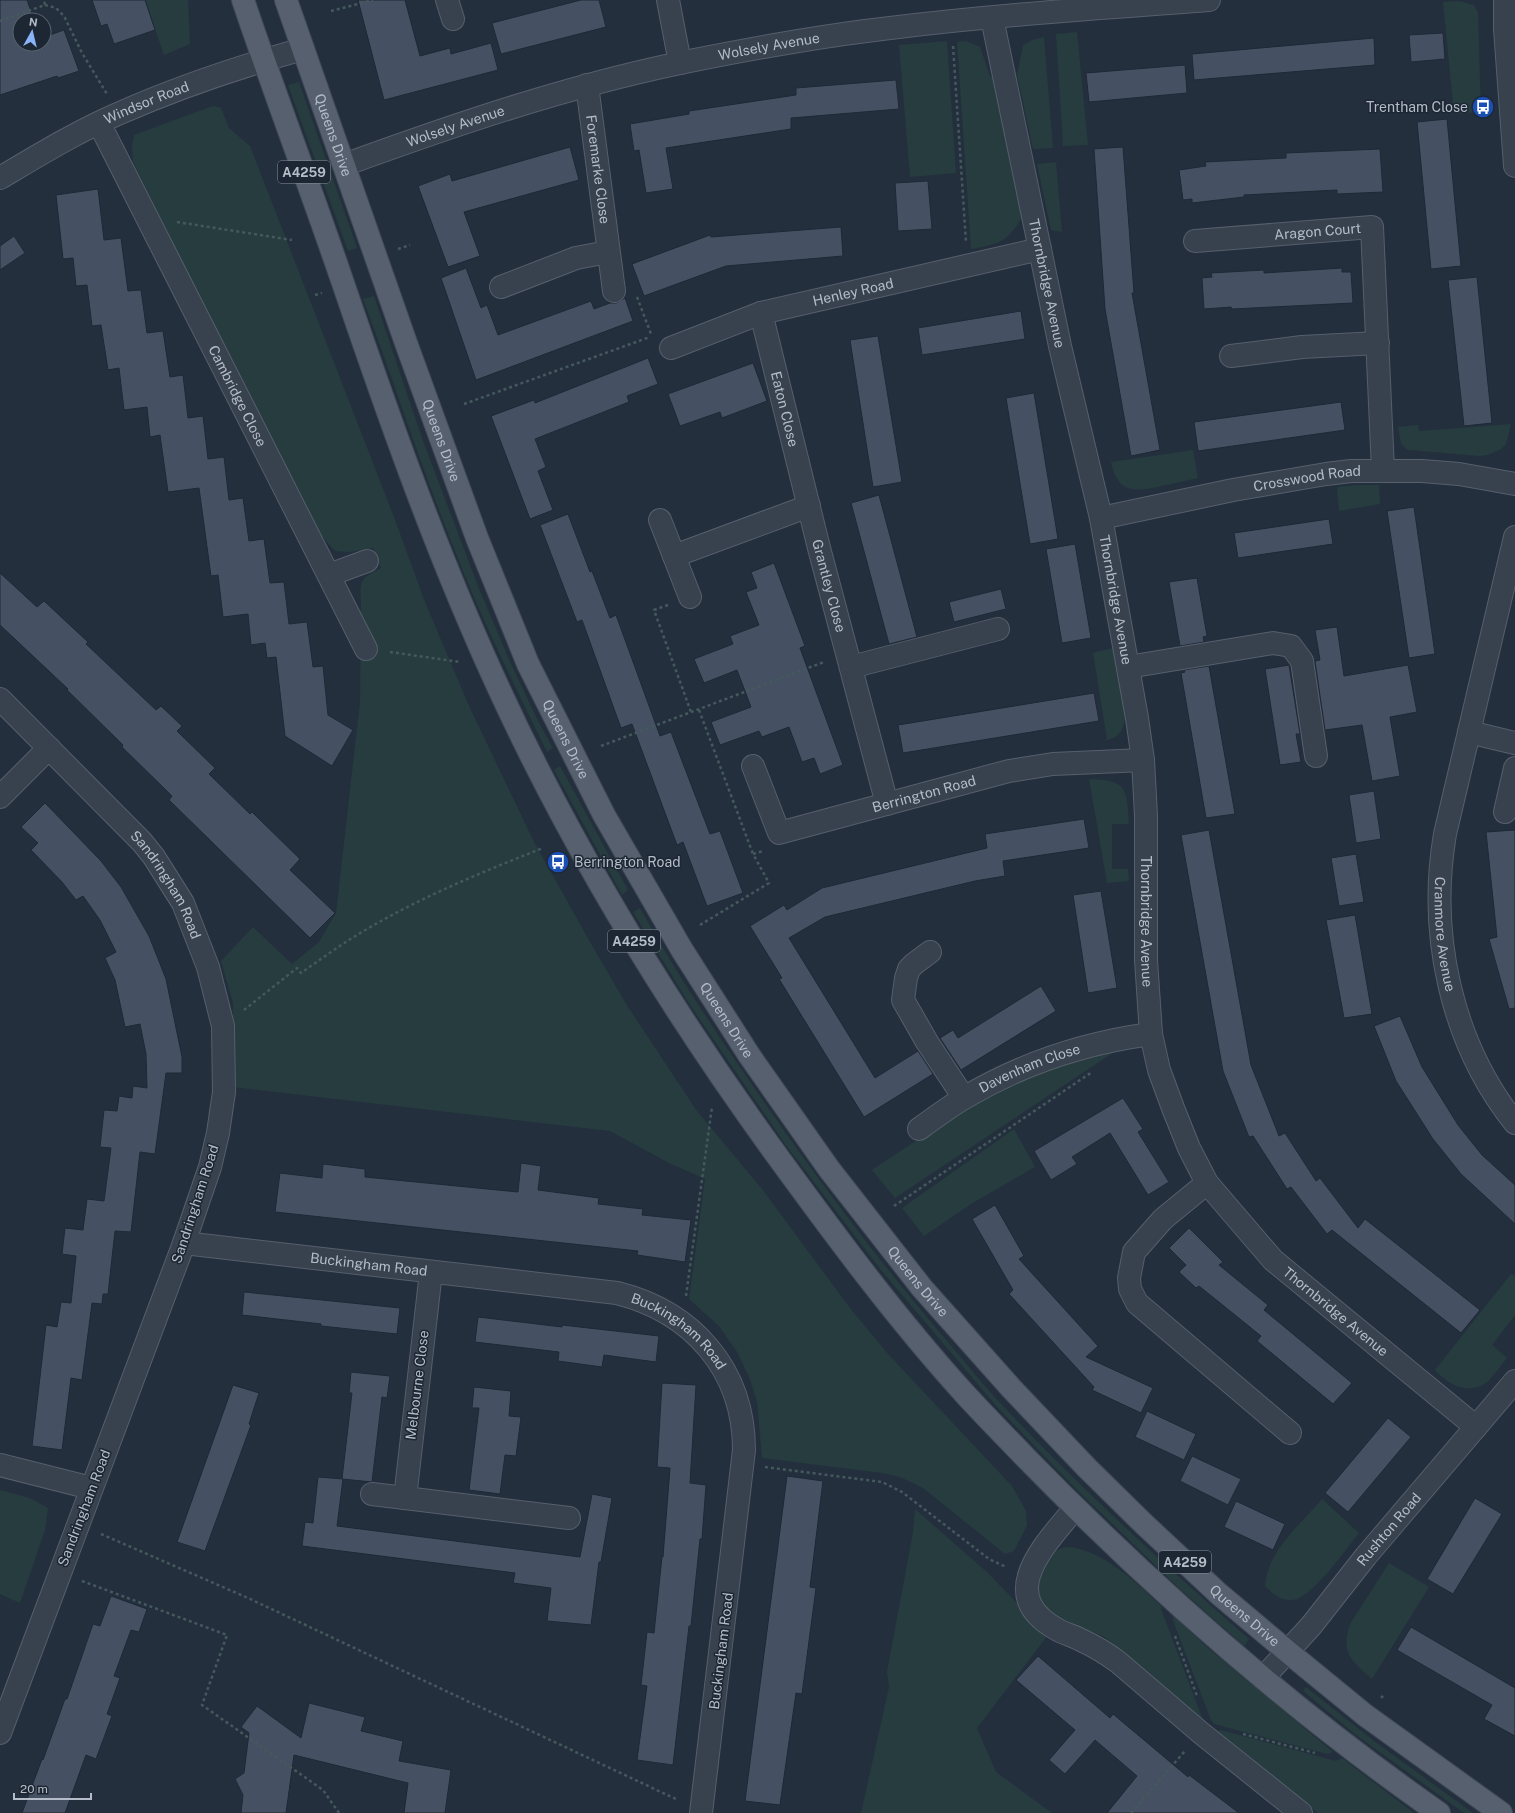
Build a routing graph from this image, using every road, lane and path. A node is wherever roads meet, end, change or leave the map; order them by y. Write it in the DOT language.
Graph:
graph roads {
  1 [pos="44,0"];
  2 [pos="242,0"];
  3 [pos="286,0"];
  4 [pos="373,0"];
  5 [pos="668,0"];
  6 [pos="1209,0"];
  7 [pos="1505,0"];
  8 [pos="45,5"];
  9 [pos="331,12"];
  10 [pos="992,18"];
  11 [pos="0,21"];
  12 [pos="951,22"];
  13 [pos="303,49"];
  14 [pos="263,60"];
  15 [pos="680,63"];
  16 [pos="587,85"];
  17 [pos="1513,110"];
  18 [pos="119,113"];
  19 [pos="99,123"];
  20 [pos="344,165"];
  21 [pos="1515,166"];
  22 [pos="0,178"];
  23 [pos="147,217"];
  24 [pos="292,240"];
  25 [pos="1195,241"];
  26 [pos="1040,249"];
  27 [pos="608,252"];
  28 [pos="968,265"];
  29 [pos="501,287"];
  30 [pos="614,291"];
  31 [pos="761,313"];
  32 [pos="652,336"];
  33 [pos="1378,343"];
  34 [pos="671,348"];
  35 [pos="1231,356"];
  36 [pos="464,404"];
  37 [pos="1383,470"];
  38 [pos="1515,484"];
  39 [pos="809,506"];
  40 [pos="1101,518"];
  41 [pos="660,520"];
  42 [pos="1515,537"];
  43 [pos="674,556"];
  44 [pos="367,561"];
  45 [pos="1512,565"];
  46 [pos="329,575"];
  47 [pos="690,597"];
  48 [pos="998,629"];
  49 [pos="366,649"];
  50 [pos="849,660"];
  51 [pos="462,662"];
  52 [pos="1128,667"];
  53 [pos="0,699"];
  54 [pos="699,710"];
  55 [pos="691,712"];
  56 [pos="1469,732"];
  57 [pos="1515,742"];
  58 [pos="602,746"];
  59 [pos="49,748"];
  60 [pos="1316,756"];
  61 [pos="1143,760"];
  62 [pos="753,766"];
  63 [pos="1515,768"];
  64 [pos="0,797"];
  65 [pos="887,804"];
  66 [pos="1505,812"];
  67 [pos="779,833"];
  68 [pos="543,848"];
  69 [pos="753,854"];
  70 [pos="700,926"];
  71 [pos="930,952"];
  72 [pos="223,1026"];
  73 [pos="1150,1034"];
  74 [pos="1093,1071"];
  75 [pos="964,1098"];
  76 [pos="712,1107"];
  77 [pos="1515,1123"];
  78 [pos="919,1129"];
  79 [pos="1207,1183"];
  80 [pos="894,1206"];
  81 [pos="184,1243"];
  82 [pos="431,1272"];
  83 [pos="674,1317"];
  84 [pos="1515,1381"];
  85 [pos="1476,1427"];
  86 [pos="1290,1433"];
  87 [pos="743,1464"];
  88 [pos="0,1465"];
  89 [pos="91,1488"];
  90 [pos="372,1494"];
  91 [pos="405,1498"];
  92 [pos="1075,1508"];
  93 [pos="569,1518"];
  94 [pos="78,1524"];
  95 [pos="1012,1570"];
  96 [pos="59,1573"];
  97 [pos="1173,1631"];
  98 [pos="1288,1652"];
  99 [pos="1263,1678"];
  100 [pos="0,1733"];
  101 [pos="1201,1733"];
  102 [pos="1238,1733"];
  103 [pos="1319,1754"];
  104 [pos="701,1810"];
  105 [pos="339,1813"];
  106 [pos="1131,1813"];
  107 [pos="1301,1813"];
  108 [pos="1439,1813"];
  109 [pos="1501,1813"];
  1 -- 8 [label="path"];
  2 -- 14 [label="main road, A4259"];
  3 -- 13 [label="main road, Queens Drive / A4259"];
  4 -- 9 [label="path"];
  5 -- 15 [label="street"];
  6 -- 10 [label="street, Wolsely Avenue"];
  7 -- 17 [label="street"];
  8 -- 11 [label="path"];
  8 -- 18 [label="path"];
  10 -- 12 [label="street, Wolsely Avenue"];
  10 -- 26 [label="street, Thornbridge Avenue"];
  12 -- 15 [label="street, Wolsely Avenue"];
  12 -- 28 [label="path"];
  13 -- 14 [label="street, Windsor Road"];
  13 -- 20 [label="main road, Queens Drive / A4259"];
  14 -- 18 [label="street, Windsor Road"];
  14 -- 92 [label="main road, A4259"];
  15 -- 16 [label="street, Wolsely Avenue"];
  16 -- 20 [label="street, Wolsely Avenue"];
  16 -- 27 [label="street, Foremarke Close"];
  17 -- 21 [label="street"];
  18 -- 19 [label="street, Windsor Road"];
  19 -- 22 [label="street, Windsor Road"];
  19 -- 23 [label="street, Cambridge Close"];
  20 -- 98 [label="main road, Queens Drive / A4259"];
  23 -- 24 [label="path"];
  23 -- 46 [label="street, Cambridge Close"];
  25 -- 33 [label="street, Aragon Court"];
  26 -- 28 [label="street, Henley Road"];
  26 -- 40 [label="street, Thornbridge Avenue"];
  27 -- 29 [label="street"];
  27 -- 30 [label="street, Foremarke Close"];
  28 -- 31 [label="street, Henley Road"];
  30 -- 32 [label="path"];
  31 -- 34 [label="street, Henley Road"];
  31 -- 39 [label="street, Eaton Close"];
  32 -- 34 [label="path"];
  32 -- 36 [label="path"];
  33 -- 35 [label="street"];
  33 -- 37 [label="street, Aragon Court"];
  37 -- 38 [label="street, Crosswood Road"];
  37 -- 40 [label="street, Crosswood Road"];
  39 -- 43 [label="street"];
  39 -- 50 [label="street, Grantley Close"];
  40 -- 52 [label="street, Thornbridge Avenue"];
  41 -- 43 [label="street"];
  42 -- 45 [label="street, Cranmore Avenue"];
  43 -- 47 [label="street"];
  44 -- 46 [label="street"];
  45 -- 56 [label="street, Cranmore Avenue"];
  46 -- 49 [label="street, Cambridge Close"];
  47 -- 55 [label="path"];
  48 -- 50 [label="street"];
  49 -- 51 [label="path"];
  50 -- 54 [label="path"];
  50 -- 65 [label="street, Grantley Close"];
  52 -- 60 [label="street"];
  52 -- 61 [label="street, Thornbridge Avenue"];
  53 -- 59 [label="street, Sandringham Road"];
  54 -- 55 [label="path"];
  54 -- 69 [label="path"];
  55 -- 58 [label="path"];
  56 -- 57 [label="street"];
  56 -- 77 [label="street, Cranmore Avenue"];
  59 -- 64 [label="street"];
  59 -- 72 [label="street, Sandringham Road"];
  61 -- 65 [label="street, Berrington Road"];
  61 -- 73 [label="street, Thornbridge Avenue"];
  62 -- 67 [label="street"];
  63 -- 66 [label="street"];
  65 -- 67 [label="street, Berrington Road"];
  67 -- 69 [label="path"];
  68 -- 72 [label="path"];
  69 -- 70 [label="path"];
  71 -- 75 [label="street"];
  72 -- 81 [label="street, Sandringham Road"];
  73 -- 75 [label="street, Davenham Close"];
  73 -- 79 [label="street, Thornbridge Avenue"];
  74 -- 80 [label="path"];
  75 -- 78 [label="street, Davenham Close"];
  76 -- 83 [label="path"];
  79 -- 85 [label="street, Thornbridge Avenue"];
  79 -- 86 [label="street"];
  81 -- 82 [label="street, Buckingham Road"];
  81 -- 89 [label="street, Sandringham Road"];
  82 -- 83 [label="street, Buckingham Road"];
  82 -- 91 [label="street, Melbourne Close"];
  83 -- 87 [label="street, Buckingham Road"];
  84 -- 85 [label="street, Rushton Road"];
  85 -- 98 [label="street, Rushton Road"];
  87 -- 95 [label="path"];
  87 -- 104 [label="street, Buckingham Road"];
  88 -- 89 [label="street"];
  89 -- 94 [label="street, Sandringham Road"];
  90 -- 91 [label="street"];
  91 -- 93 [label="street"];
  92 -- 99 [label="main road, A4259"];
  92 -- 101 [label="street"];
  94 -- 96 [label="street, Sandringham Road"];
  94 -- 104 [label="path"];
  96 -- 100 [label="street, Sandringham Road"];
  96 -- 105 [label="path"];
  97 -- 101 [label="path"];
  98 -- 99 [label="street, Rushton Road"];
  98 -- 109 [label="main road, Queens Drive / A4259"];
  99 -- 108 [label="main road, A4259"];
  101 -- 106 [label="path"];
  101 -- 107 [label="street"];
  102 -- 103 [label="path"];
}
